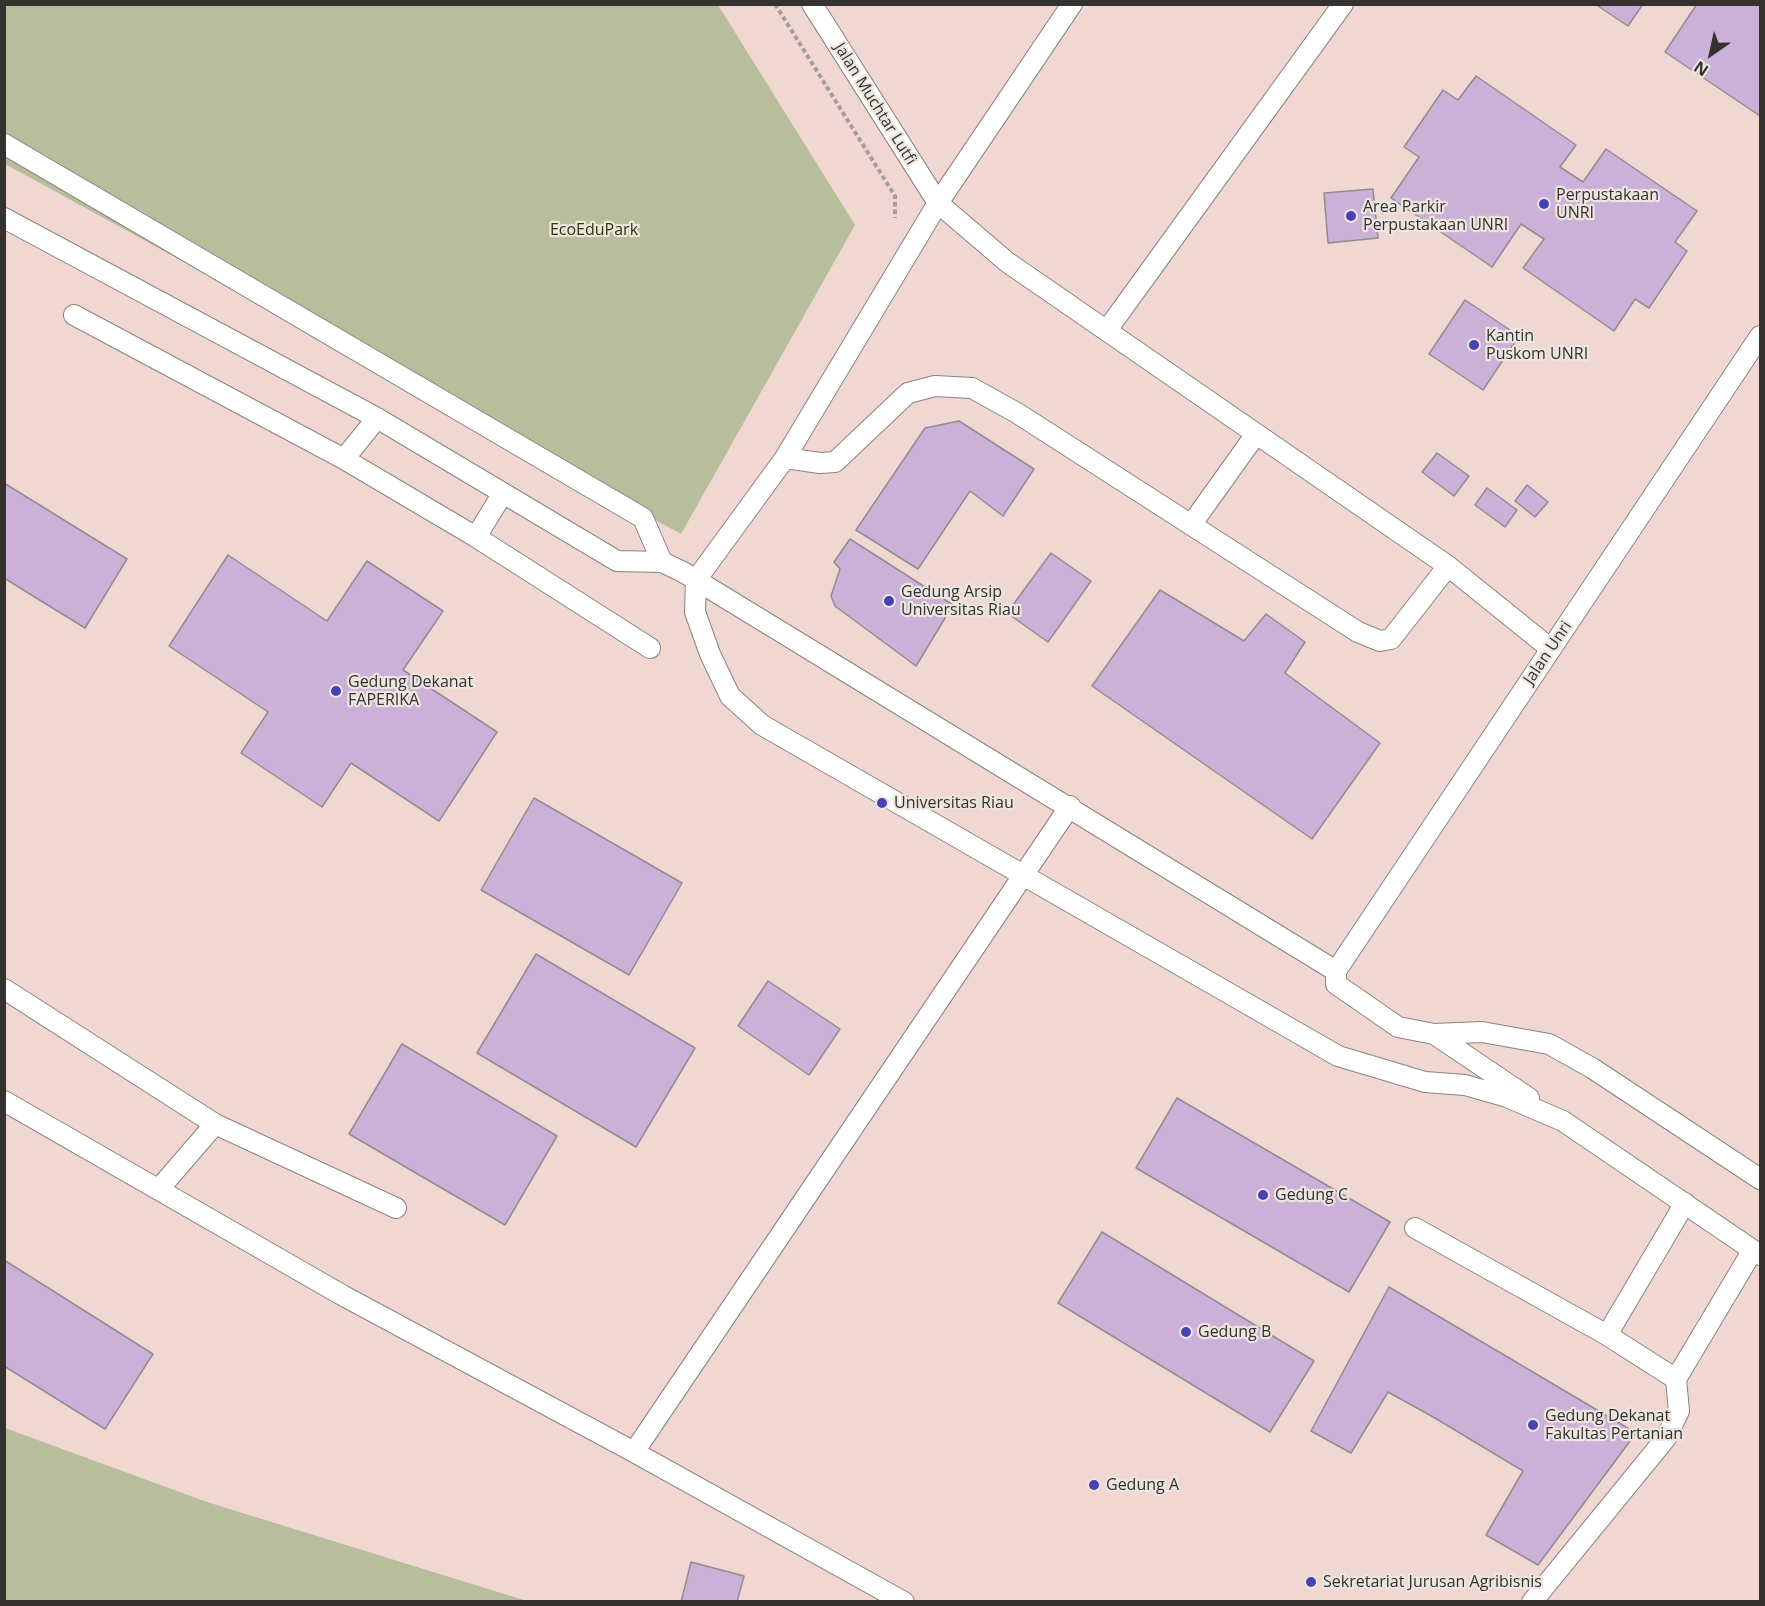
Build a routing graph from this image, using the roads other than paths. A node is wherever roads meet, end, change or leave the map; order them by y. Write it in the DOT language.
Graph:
graph roads {
  1 [pos="812,4"];
  2 [pos="1072,4"];
  3 [pos="1343,4"];
  4 [pos="4,144"];
  5 [pos="938,203"];
  6 [pos="4,218"];
  7 [pos="74,315"];
  8 [pos="1107,330"];
  9 [pos="1761,336"];
  10 [pos="377,418"];
  11 [pos="1256,434"];
  12 [pos="785,458"];
  13 [pos="344,459"];
  14 [pos="503,493"];
  15 [pos="1191,525"];
  16 [pos="476,537"];
  17 [pos="662,562"];
  18 [pos="1448,566"];
  19 [pos="696,580"];
  20 [pos="650,648"];
  21 [pos="1551,649"];
  22 [pos="1070,806"];
  23 [pos="1024,876"];
  24 [pos="1336,971"];
  25 [pos="4,989"];
  26 [pos="1434,1034"];
  27 [pos="4,1101"];
  28 [pos="1563,1122"];
  29 [pos="215,1124"];
  30 [pos="1761,1179"];
  31 [pos="159,1190"];
  32 [pos="1685,1203"];
  33 [pos="396,1208"];
  34 [pos="1415,1228"];
  35 [pos="1757,1253"];
  36 [pos="1607,1335"];
  37 [pos="1677,1379"];
  38 [pos="634,1452"];
  39 [pos="904,1602"];
  40 [pos="1532,1602"];
  1 -- 5 [label="lane, Jalan Muchtar Lutfi"];
  2 -- 5 [label="lane"];
  3 -- 8 [label="lane"];
  4 -- 17 [label="lane"];
  5 -- 8 [label="lane, Jalan Muchtar Lutfi"];
  5 -- 12 [label="lane"];
  6 -- 10 [label="lane"];
  7 -- 13 [label="lane"];
  8 -- 11 [label="lane, Jalan Muchtar Lutfi"];
  9 -- 21 [label="lane, Jalan Unri"];
  10 -- 13 [label="lane"];
  10 -- 14 [label="lane"];
  11 -- 15 [label="lane"];
  11 -- 18 [label="lane, Jalan Muchtar Lutfi"];
  12 -- 15 [label="lane"];
  12 -- 19 [label="lane"];
  13 -- 16 [label="lane"];
  14 -- 16 [label="lane"];
  14 -- 17 [label="lane"];
  15 -- 18 [label="lane"];
  16 -- 20 [label="lane"];
  17 -- 19 [label="lane"];
  18 -- 21 [label="lane, Jalan Muchtar Lutfi"];
  19 -- 22 [label="lane"];
  19 -- 23 [label="lane"];
  21 -- 24 [label="lane, Jalan Unri"];
  22 -- 23 [label="lane"];
  22 -- 24 [label="lane"];
  23 -- 28 [label="lane"];
  23 -- 38 [label="lane"];
  24 -- 26 [label="lane"];
  25 -- 29 [label="lane"];
  26 -- 28 [label="lane"];
  26 -- 30 [label="lane"];
  27 -- 31 [label="lane"];
  28 -- 32 [label="lane"];
  29 -- 31 [label="lane"];
  29 -- 33 [label="lane"];
  31 -- 38 [label="lane"];
  32 -- 35 [label="lane"];
  32 -- 36 [label="lane"];
  34 -- 36 [label="lane"];
  35 -- 37 [label="lane"];
  36 -- 37 [label="lane"];
  37 -- 40 [label="lane"];
  38 -- 39 [label="lane"];
}
